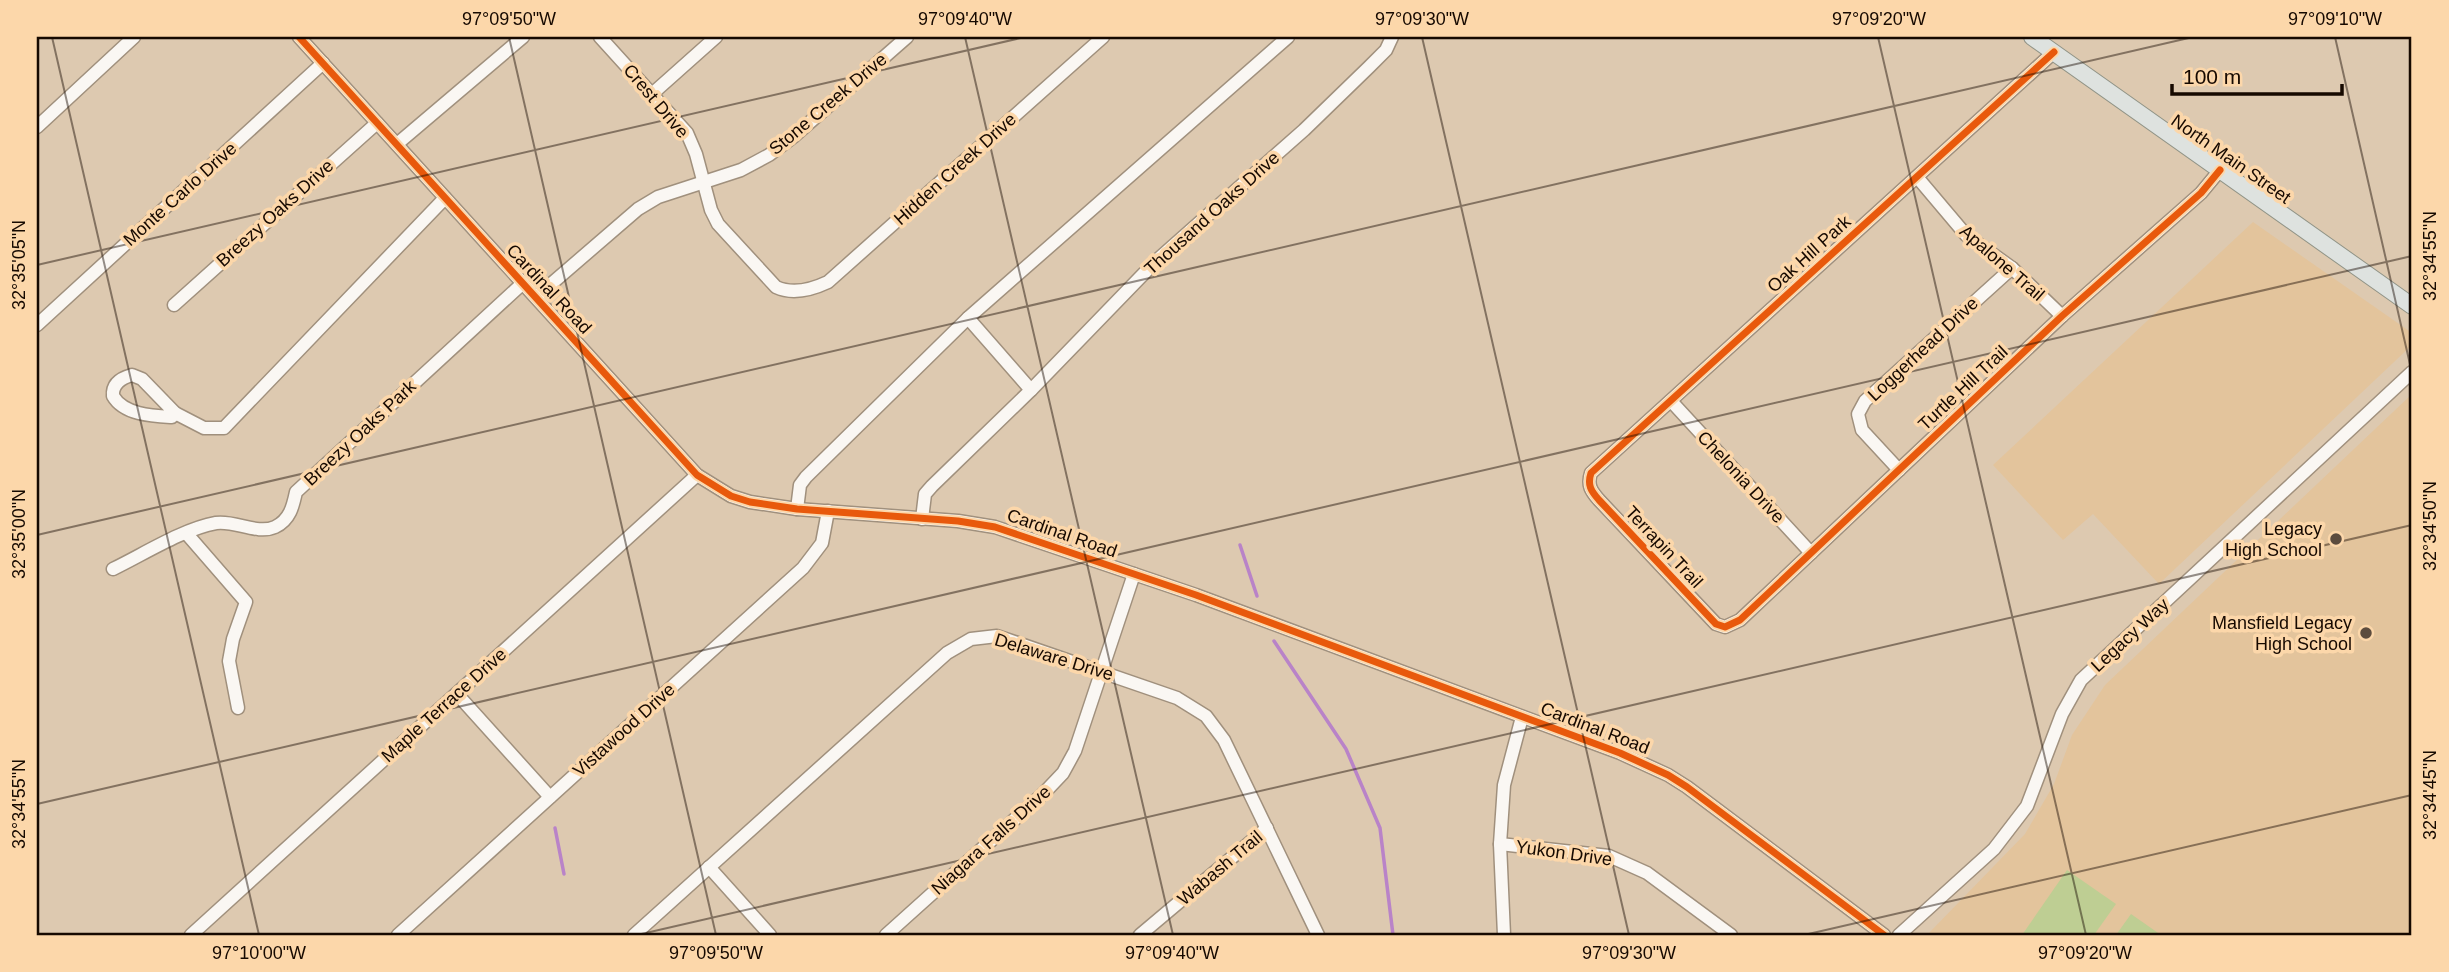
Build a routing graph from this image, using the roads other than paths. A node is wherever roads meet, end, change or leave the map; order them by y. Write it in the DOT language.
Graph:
graph roads {
  1 [pos="134,37"];
  2 [pos="299,37"];
  3 [pos="523,37"];
  4 [pos="600,37"];
  5 [pos="716,37"];
  6 [pos="906,37"];
  7 [pos="1103,37"];
  8 [pos="1288,37"];
  9 [pos="1392,37"];
  10 [pos="2032,37"];
  11 [pos="2054,52"];
  12 [pos="323,63"];
  13 [pos="652,94"];
  14 [pos="377,122"];
  15 [pos="37,128"];
  16 [pos="397,144"];
  17 [pos="2220,170"];
  18 [pos="1917,177"];
  19 [pos="703,182"];
  20 [pos="445,198"];
  21 [pos="2012,268"];
  22 [pos="523,284"];
  23 [pos="801,291"];
  24 [pos="536,297"];
  25 [pos="174,305"];
  26 [pos="2412,306"];
  27 [pos="2062,316"];
  28 [pos="968,318"];
  29 [pos="38,323"];
  30 [pos="2412,372"];
  31 [pos="1031,390"];
  32 [pos="1671,401"];
  33 [pos="175,413"];
  34 [pos="1899,470"];
  35 [pos="697,475"];
  36 [pos="1588,481"];
  37 [pos="797,509"];
  38 [pos="828,511"];
  39 [pos="922,519"];
  40 [pos="187,534"];
  41 [pos="1811,552"];
  42 [pos="113,569"];
  43 [pos="1134,574"];
  44 [pos="1725,627"];
  45 [pos="1101,670"];
  46 [pos="457,694"];
  47 [pos="238,708"];
  48 [pos="1522,717"];
  49 [pos="550,797"];
  50 [pos="1267,828"];
  51 [pos="1500,844"];
  52 [pos="709,867"];
  53 [pos="191,935"];
  54 [pos="398,935"];
  55 [pos="634,935"];
  56 [pos="771,935"];
  57 [pos="886,935"];
  58 [pos="1140,935"];
  59 [pos="1318,935"];
  60 [pos="1504,935"];
  61 [pos="1731,935"];
  62 [pos="1884,935"];
  63 [pos="1899,935"];
  1 -- 15 [label="street"];
  2 -- 12 [label="street, Cardinal Road"];
  3 -- 16 [label="street"];
  4 -- 13 [label="street, Crest Drive"];
  5 -- 13 [label="street"];
  6 -- 19 [label="street, Stone Creek Drive"];
  7 -- 23 [label="street, Hidden Creek Drive"];
  8 -- 28 [label="street"];
  9 -- 31 [label="street, Thousand Oaks Drive"];
  10 -- 11 [label="main road, North Main Street"];
  11 -- 17 [label="main road, North Main Street"];
  11 -- 18 [label="street, Oak Hill Park"];
  12 -- 14 [label="street, Cardinal Road"];
  12 -- 29 [label="street, Monte Carlo Drive"];
  13 -- 19 [label="street, Crest Drive"];
  14 -- 16 [label="street, Cardinal Road"];
  14 -- 25 [label="street, Breezy Oaks Drive"];
  16 -- 20 [label="street, Cardinal Road"];
  17 -- 26 [label="main road, North Main Street"];
  17 -- 27 [label="street, Turtle Hill Trail"];
  18 -- 21 [label="street, Apalone Trail"];
  18 -- 32 [label="street, Oak Hill Park"];
  19 -- 23 [label="street, Crest Drive"];
  19 -- 24 [label="street, Stone Creek Drive"];
  20 -- 22 [label="street, Cardinal Road"];
  20 -- 33 [label="street"];
  21 -- 27 [label="street, Apalone Trail"];
  21 -- 34 [label="street, Loggerhead Drive"];
  22 -- 24 [label="street, Cardinal Road"];
  22 -- 40 [label="street, Breezy Oaks Park"];
  24 -- 35 [label="street, Cardinal Road"];
  27 -- 34 [label="street, Turtle Hill Trail"];
  28 -- 31 [label="street"];
  28 -- 37 [label="street"];
  30 -- 63 [label="street, Legacy Way"];
  31 -- 39 [label="street, Thousand Oaks Drive"];
  32 -- 36 [label="street, Oak Hill Park"];
  32 -- 41 [label="street, Chelonia Drive"];
  33 -- 33 [label="street"];
  34 -- 41 [label="street, Turtle Hill Trail"];
  35 -- 37 [label="street, Cardinal Road"];
  35 -- 46 [label="street, Maple Terrace Drive"];
  36 -- 44 [label="street, Terrapin Trail"];
  37 -- 38 [label="street, Cardinal Road"];
  38 -- 39 [label="street, Cardinal Road"];
  38 -- 49 [label="street, Vistawood Drive"];
  39 -- 43 [label="street, Cardinal Road"];
  40 -- 42 [label="street, Breezy Oaks Park"];
  40 -- 47 [label="street"];
  41 -- 44 [label="street, Turtle Hill Trail"];
  43 -- 45 [label="street, Niagara Falls Drive"];
  43 -- 48 [label="street, Cardinal Road"];
  45 -- 50 [label="street, Delaware Drive"];
  45 -- 52 [label="street, Delaware Drive"];
  45 -- 57 [label="street, Niagara Falls Drive"];
  46 -- 49 [label="street"];
  46 -- 53 [label="street, Maple Terrace Drive"];
  48 -- 51 [label="street"];
  48 -- 62 [label="street, Cardinal Road"];
  49 -- 54 [label="street, Vistawood Drive"];
  50 -- 58 [label="street, Wabash Trail"];
  50 -- 59 [label="street, Delaware Drive"];
  51 -- 60 [label="street"];
  51 -- 61 [label="street, Yukon Drive"];
  52 -- 55 [label="street, Delaware Drive"];
  52 -- 56 [label="street"];
}
